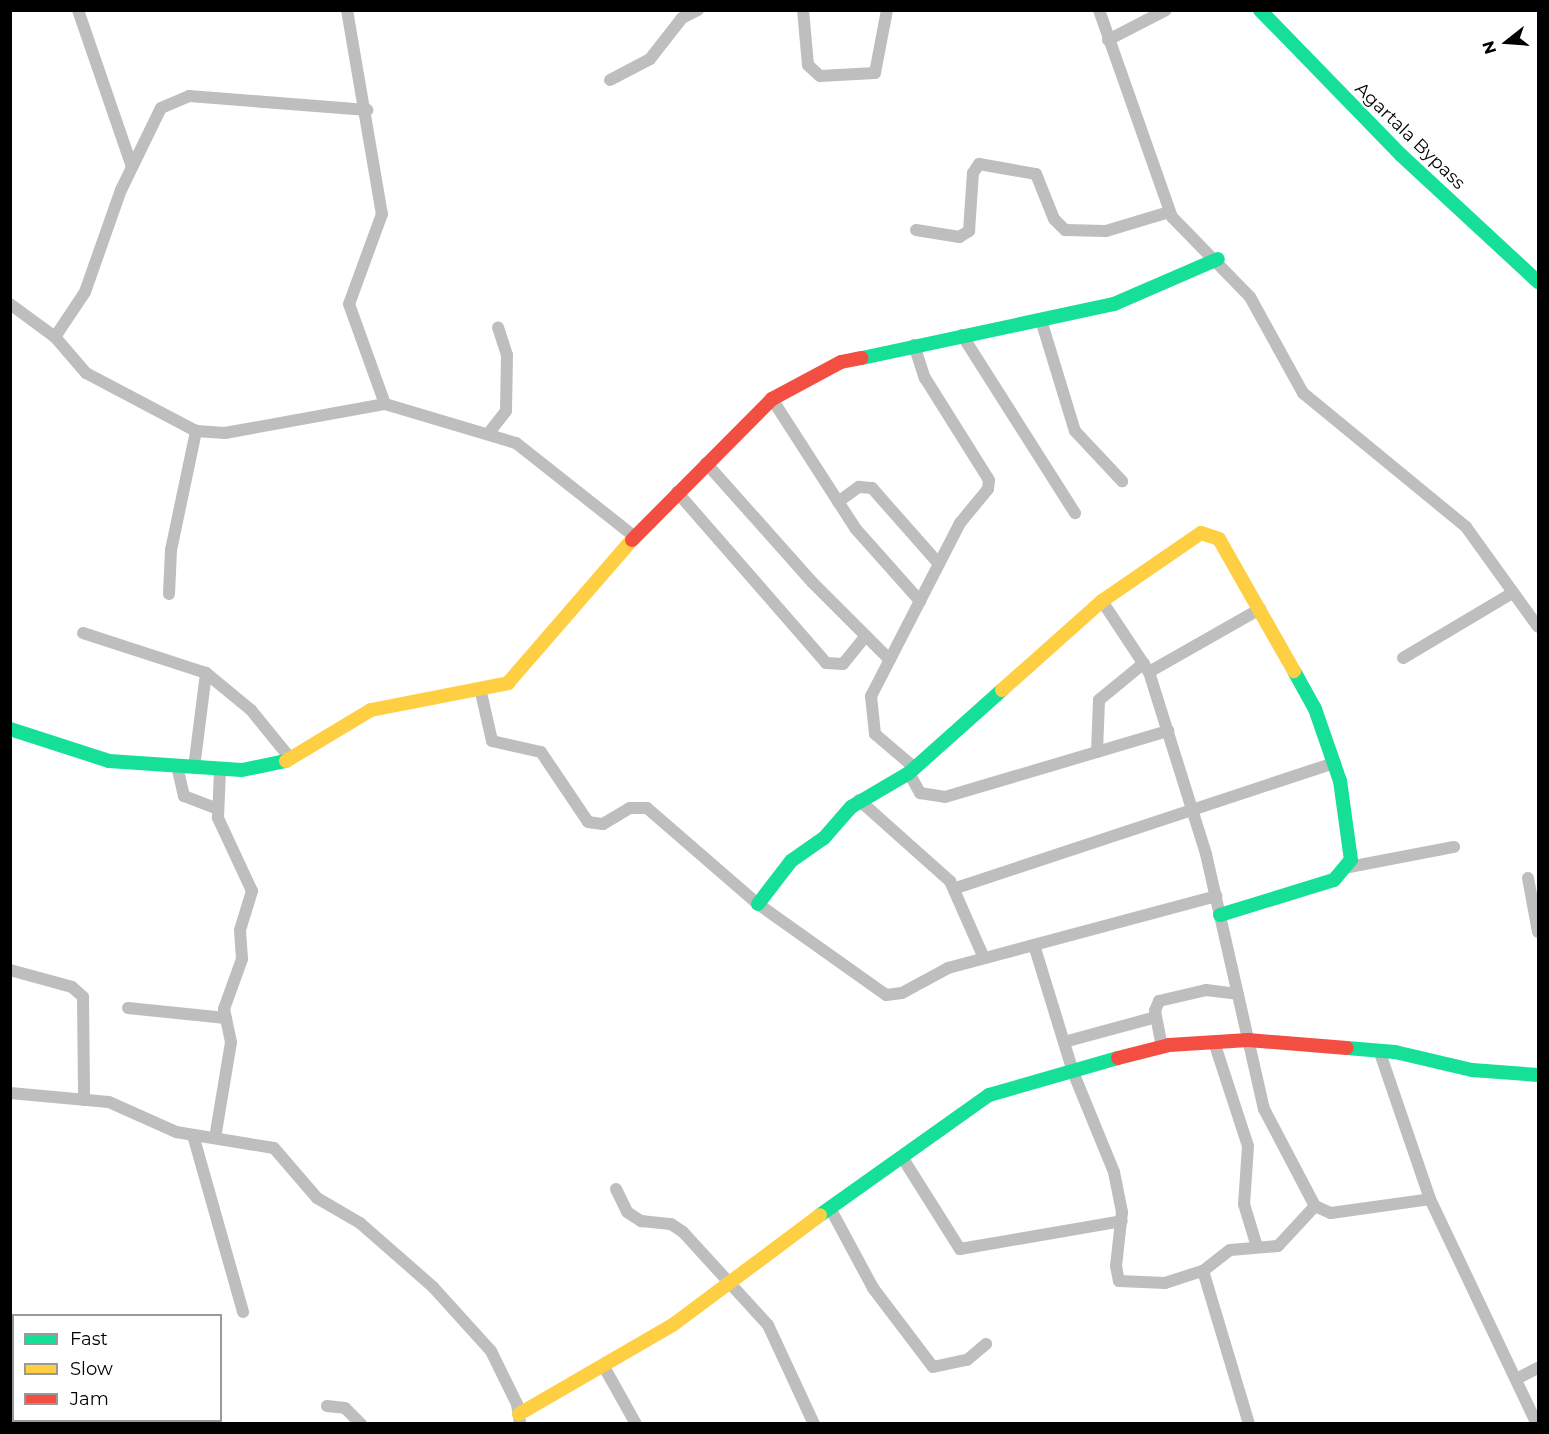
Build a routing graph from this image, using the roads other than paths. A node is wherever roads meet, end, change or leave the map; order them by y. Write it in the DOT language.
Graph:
graph roads {
  1 [pos="78,10"];
  2 [pos="347,10"];
  3 [pos="698,10"];
  4 [pos="803,10"];
  5 [pos="887,10"];
  6 [pos="1099,10"];
  7 [pos="1166,10"];
  8 [pos="1260,10"];
  9 [pos="1108,40"];
  10 [pos="610,80"];
  11 [pos="367,110"];
  12 [pos="132,167"];
  13 [pos="1170,212"];
  14 [pos="915,230"];
  15 [pos="1218,259"];
  16 [pos="1539,282"];
  17 [pos="10,304"];
  18 [pos="1041,320"];
  19 [pos="498,327"];
  20 [pos="962,335"];
  21 [pos="55,337"];
  22 [pos="914,345"];
  23 [pos="772,399"];
  24 [pos="385,404"];
  25 [pos="196,431"];
  26 [pos="488,434"];
  27 [pos="706,463"];
  28 [pos="1122,481"];
  29 [pos="677,492"];
  30 [pos="838,502"];
  31 [pos="1075,513"];
  32 [pos="635,537"];
  33 [pos="939,564"];
  34 [pos="169,594"];
  35 [pos="1511,594"];
  36 [pos="1102,600"];
  37 [pos="920,601"];
  38 [pos="1260,609"];
  39 [pos="1539,627"];
  40 [pos="83,633"];
  41 [pos="866,636"];
  42 [pos="1403,658"];
  43 [pos="890,660"];
  44 [pos="1147,667"];
  45 [pos="206,673"];
  46 [pos="480,688"];
  47 [pos="10,729"];
  48 [pos="1168,731"];
  49 [pos="1097,752"];
  50 [pos="290,758"];
  51 [pos="1335,763"];
  52 [pos="177,766"];
  53 [pos="194,768"];
  54 [pos="220,770"];
  55 [pos="912,771"];
  56 [pos="859,800"];
  57 [pos="218,809"];
  58 [pos="1194,812"];
  59 [pos="1454,847"];
  60 [pos="1349,867"];
  61 [pos="1528,878"];
  62 [pos="956,888"];
  63 [pos="1216,896"];
  64 [pos="758,904"];
  65 [pos="1220,915"];
  66 [pos="1539,932"];
  67 [pos="1034,945"];
  68 [pos="984,958"];
  69 [pos="10,970"];
  70 [pos="1238,994"];
  71 [pos="128,1008"];
  72 [pos="1156,1017"];
  73 [pos="225,1018"];
  74 [pos="1248,1040"];
  75 [pos="1064,1042"];
  76 [pos="1214,1042"];
  77 [pos="1162,1047"];
  78 [pos="1379,1050"];
  79 [pos="1073,1072"];
  80 [pos="1539,1075"];
  81 [pos="10,1093"];
  82 [pos="84,1100"];
  83 [pos="193,1135"];
  84 [pos="215,1138"];
  85 [pos="902,1157"];
  86 [pos="616,1189"];
  87 [pos="1430,1199"];
  88 [pos="1315,1206"];
  89 [pos="830,1208"];
  90 [pos="1122,1221"];
  91 [pos="1257,1247"];
  92 [pos="1203,1270"];
  93 [pos="729,1280"];
  94 [pos="243,1312"];
  95 [pos="986,1344"];
  96 [pos="603,1365"];
  97 [pos="1539,1368"];
  98 [pos="1516,1379"];
  99 [pos="327,1406"];
  100 [pos="520,1419"];
  101 [pos="361,1424"];
  102 [pos="636,1424"];
  103 [pos="814,1424"];
  104 [pos="1249,1424"];
  105 [pos="1537,1424"];
  1 -- 12 [label="street"];
  2 -- 11 [label="street"];
  3 -- 10 [label="street"];
  4 -- 5 [label="street"];
  6 -- 9 [label="street"];
  7 -- 9 [label="street"];
  8 -- 16 [label="main road, Agartala Bypass"];
  9 -- 13 [label="street"];
  11 -- 12 [label="street"];
  11 -- 24 [label="street"];
  12 -- 21 [label="street"];
  13 -- 14 [label="street"];
  13 -- 15 [label="street"];
  15 -- 18 [label="main road"];
  15 -- 35 [label="street"];
  17 -- 21 [label="street"];
  18 -- 20 [label="main road"];
  18 -- 28 [label="street"];
  19 -- 26 [label="street"];
  20 -- 22 [label="main road"];
  20 -- 31 [label="street"];
  21 -- 25 [label="street"];
  22 -- 23 [label="main road"];
  22 -- 33 [label="street"];
  23 -- 27 [label="main road"];
  23 -- 30 [label="street"];
  24 -- 25 [label="street"];
  24 -- 26 [label="street"];
  25 -- 34 [label="street"];
  26 -- 32 [label="street"];
  27 -- 29 [label="main road"];
  27 -- 41 [label="street"];
  29 -- 32 [label="main road"];
  29 -- 41 [label="street"];
  30 -- 33 [label="street"];
  30 -- 37 [label="street"];
  32 -- 46 [label="main road"];
  33 -- 37 [label="street"];
  35 -- 39 [label="street"];
  35 -- 42 [label="street"];
  36 -- 38 [label="main road"];
  36 -- 44 [label="street"];
  36 -- 55 [label="main road"];
  37 -- 43 [label="street"];
  38 -- 44 [label="street"];
  38 -- 51 [label="main road"];
  40 -- 45 [label="street"];
  41 -- 43 [label="street"];
  43 -- 55 [label="street"];
  44 -- 48 [label="street"];
  44 -- 49 [label="street"];
  45 -- 50 [label="street"];
  45 -- 53 [label="street"];
  46 -- 50 [label="main road"];
  46 -- 64 [label="street"];
  47 -- 52 [label="main road"];
  48 -- 49 [label="street"];
  48 -- 58 [label="street"];
  49 -- 55 [label="street"];
  50 -- 54 [label="main road"];
  51 -- 58 [label="street"];
  51 -- 60 [label="main road"];
  52 -- 53 [label="main road"];
  52 -- 57 [label="street"];
  53 -- 54 [label="main road"];
  54 -- 57 [label="street"];
  55 -- 56 [label="main road"];
  56 -- 62 [label="street"];
  56 -- 64 [label="main road"];
  57 -- 73 [label="street"];
  58 -- 62 [label="street"];
  58 -- 63 [label="street"];
  59 -- 60 [label="street"];
  60 -- 65 [label="main road"];
  61 -- 66 [label="street"];
  62 -- 68 [label="street"];
  63 -- 65 [label="street"];
  63 -- 67 [label="street"];
  64 -- 68 [label="street"];
  65 -- 70 [label="street"];
  67 -- 68 [label="street"];
  67 -- 75 [label="street"];
  69 -- 82 [label="street"];
  70 -- 72 [label="street"];
  70 -- 74 [label="street"];
  71 -- 73 [label="street"];
  72 -- 75 [label="street"];
  72 -- 77 [label="street"];
  73 -- 84 [label="street"];
  74 -- 76 [label="main road"];
  74 -- 78 [label="main road"];
  74 -- 88 [label="street"];
  75 -- 79 [label="street"];
  76 -- 77 [label="main road"];
  76 -- 91 [label="street"];
  77 -- 79 [label="main road"];
  78 -- 80 [label="main road"];
  78 -- 87 [label="street"];
  79 -- 85 [label="main road"];
  79 -- 90 [label="street"];
  81 -- 82 [label="street"];
  82 -- 83 [label="street"];
  83 -- 84 [label="street"];
  83 -- 94 [label="street"];
  84 -- 100 [label="street"];
  85 -- 89 [label="main road"];
  85 -- 90 [label="street"];
  86 -- 93 [label="street"];
  87 -- 88 [label="street"];
  87 -- 98 [label="street"];
  88 -- 91 [label="street"];
  89 -- 93 [label="main road"];
  89 -- 95 [label="street"];
  90 -- 92 [label="street"];
  91 -- 92 [label="street"];
  92 -- 104 [label="street"];
  93 -- 96 [label="main road"];
  93 -- 103 [label="street"];
  96 -- 100 [label="main road"];
  96 -- 102 [label="street"];
  97 -- 98 [label="street"];
  98 -- 105 [label="street"];
  99 -- 101 [label="street"];
}
